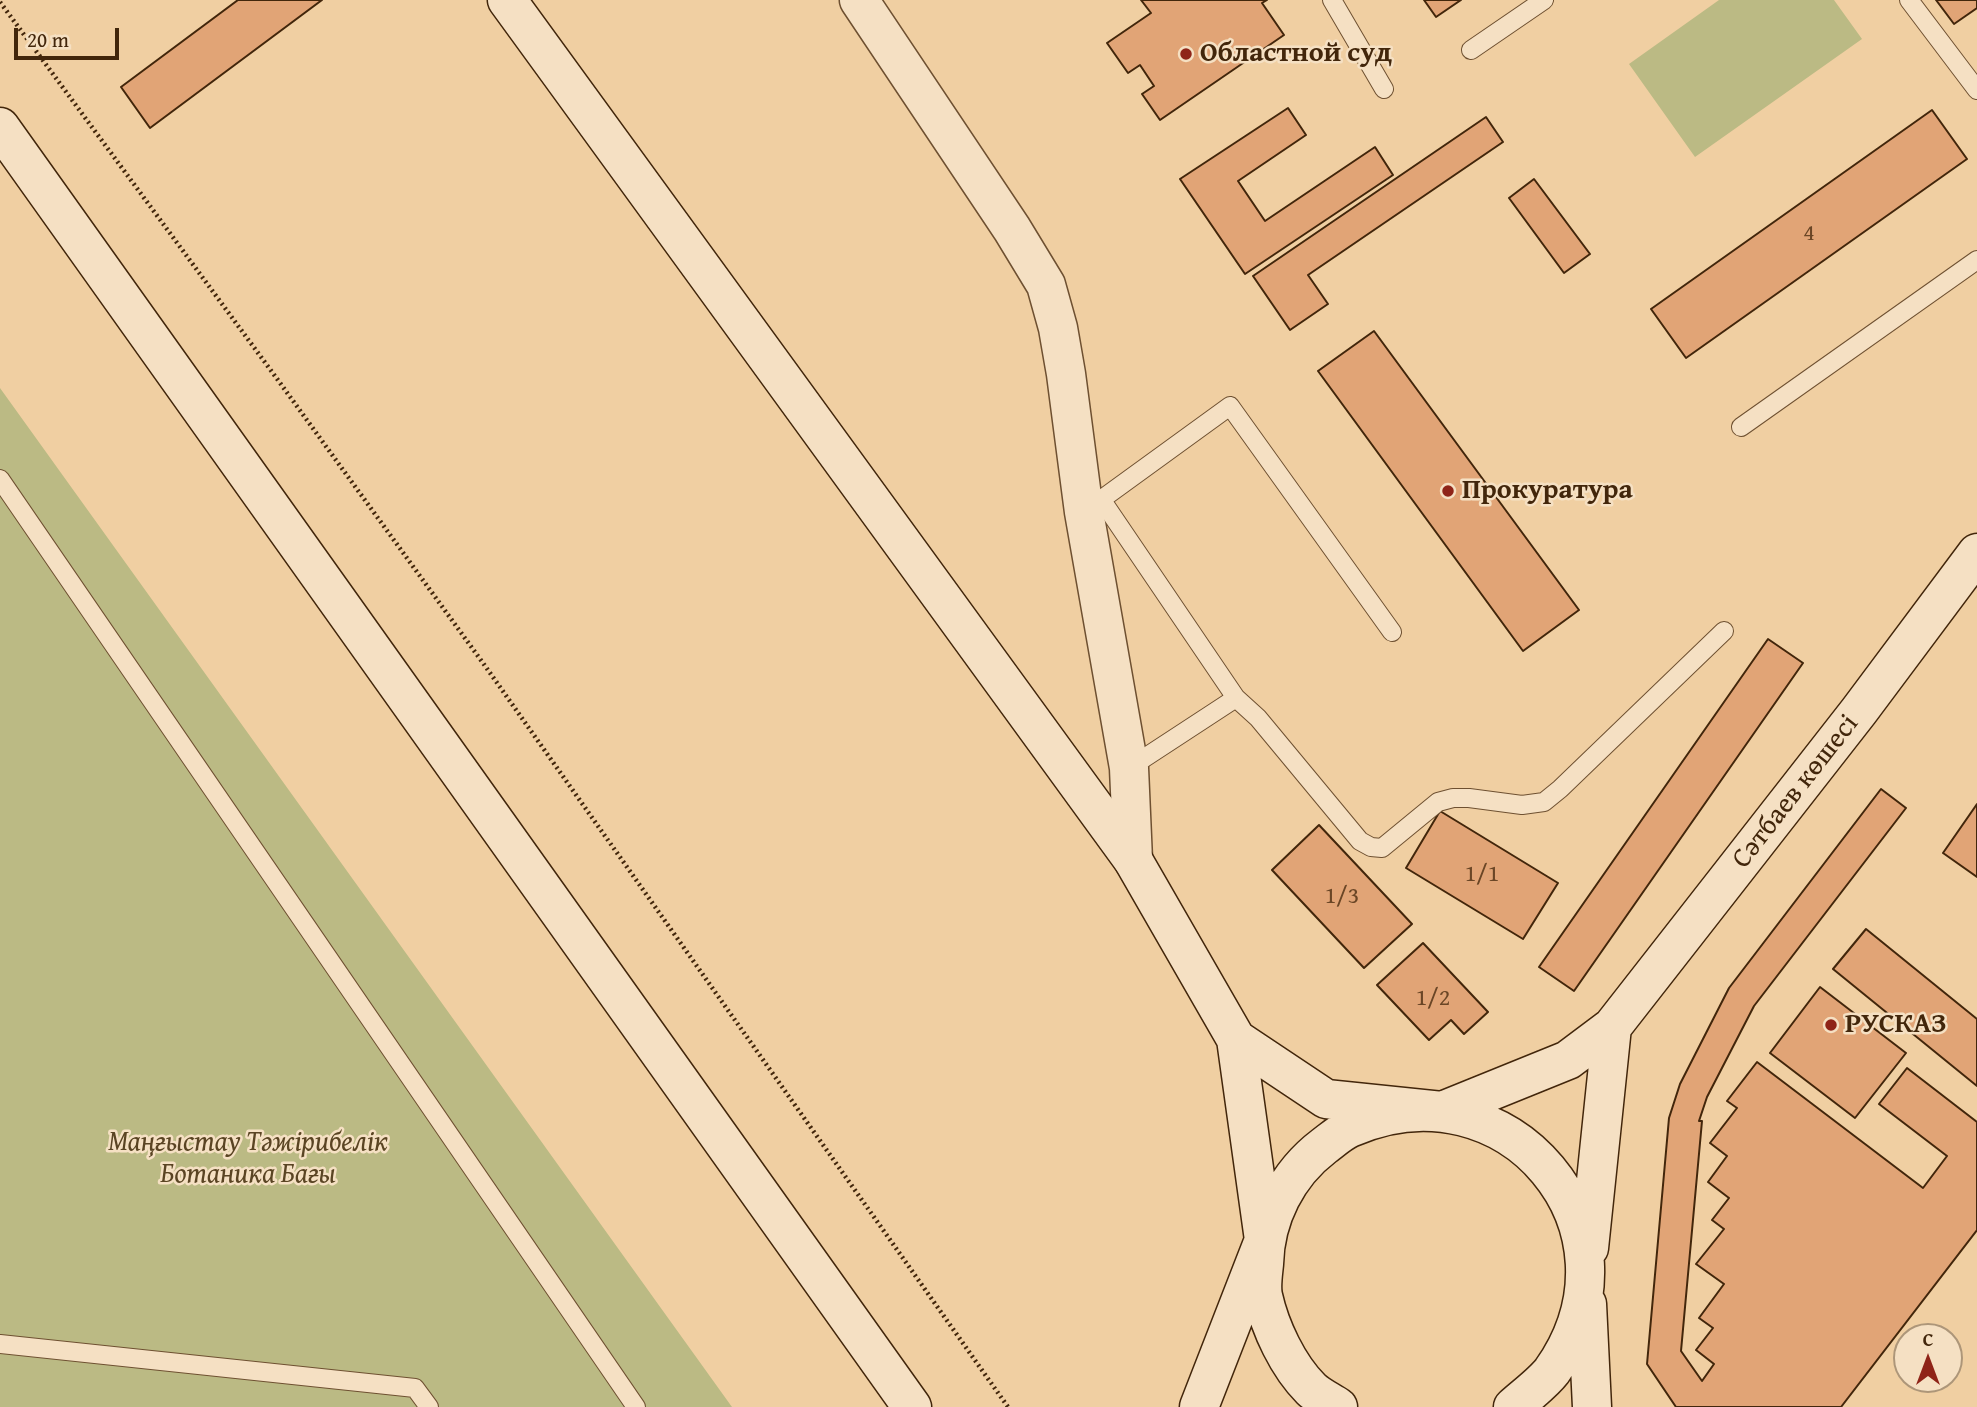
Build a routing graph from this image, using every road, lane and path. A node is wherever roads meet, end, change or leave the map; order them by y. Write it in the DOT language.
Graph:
graph roads {
  1 [pos="507,0"];
  2 [pos="1332,0"];
  3 [pos="1544,0"];
  4 [pos="1909,0"];
  5 [pos="0,2"];
  6 [pos="863,2"];
  7 [pos="1471,50"];
  8 [pos="1384,89"];
  9 [pos="1977,90"];
  10 [pos="0,127"];
  11 [pos="1977,260"];
  12 [pos="1741,427"];
  13 [pos="0,480"];
  14 [pos="1092,506"];
  15 [pos="1977,553"];
  16 [pos="1724,631"];
  17 [pos="1392,632"];
  18 [pos="1237,698"];
  19 [pos="1129,768"];
  20 [pos="1133,860"];
  21 [pos="1612,1027"];
  22 [pos="1236,1039"];
  23 [pos="1442,1111"];
  24 [pos="1264,1240"];
  25 [pos="1586,1274"];
  26 [pos="0,1344"];
  27 [pos="429,1407"];
  28 [pos="636,1407"];
  29 [pos="912,1407"];
  30 [pos="1008,1407"];
  31 [pos="1199,1407"];
  32 [pos="1338,1407"];
  33 [pos="1513,1407"];
  34 [pos="1592,1407"];
  1 -- 20 [label="main road"];
  2 -- 8 [label="lane"];
  3 -- 7 [label="lane"];
  4 -- 9 [label="lane"];
  5 -- 30 [label="path"];
  6 -- 14 [label="main road"];
  10 -- 29 [label="main road"];
  11 -- 12 [label="lane"];
  13 -- 28 [label="lane"];
  14 -- 17 [label="lane"];
  14 -- 18 [label="lane"];
  14 -- 19 [label="main road"];
  15 -- 21 [label="main road, Сәтбаев көшесі"];
  16 -- 18 [label="lane"];
  18 -- 19 [label="lane"];
  19 -- 20 [label="main road"];
  20 -- 22 [label="main road"];
  21 -- 23 [label="main road, Сәтбаев көшесі"];
  21 -- 25 [label="main road"];
  22 -- 23 [label="main road"];
  22 -- 24 [label="main road"];
  23 -- 24 [label="main road"];
  23 -- 25 [label="main road"];
  24 -- 31 [label="main road"];
  24 -- 32 [label="main road"];
  25 -- 33 [label="main road"];
  25 -- 34 [label="main road"];
  26 -- 27 [label="lane"];
}
